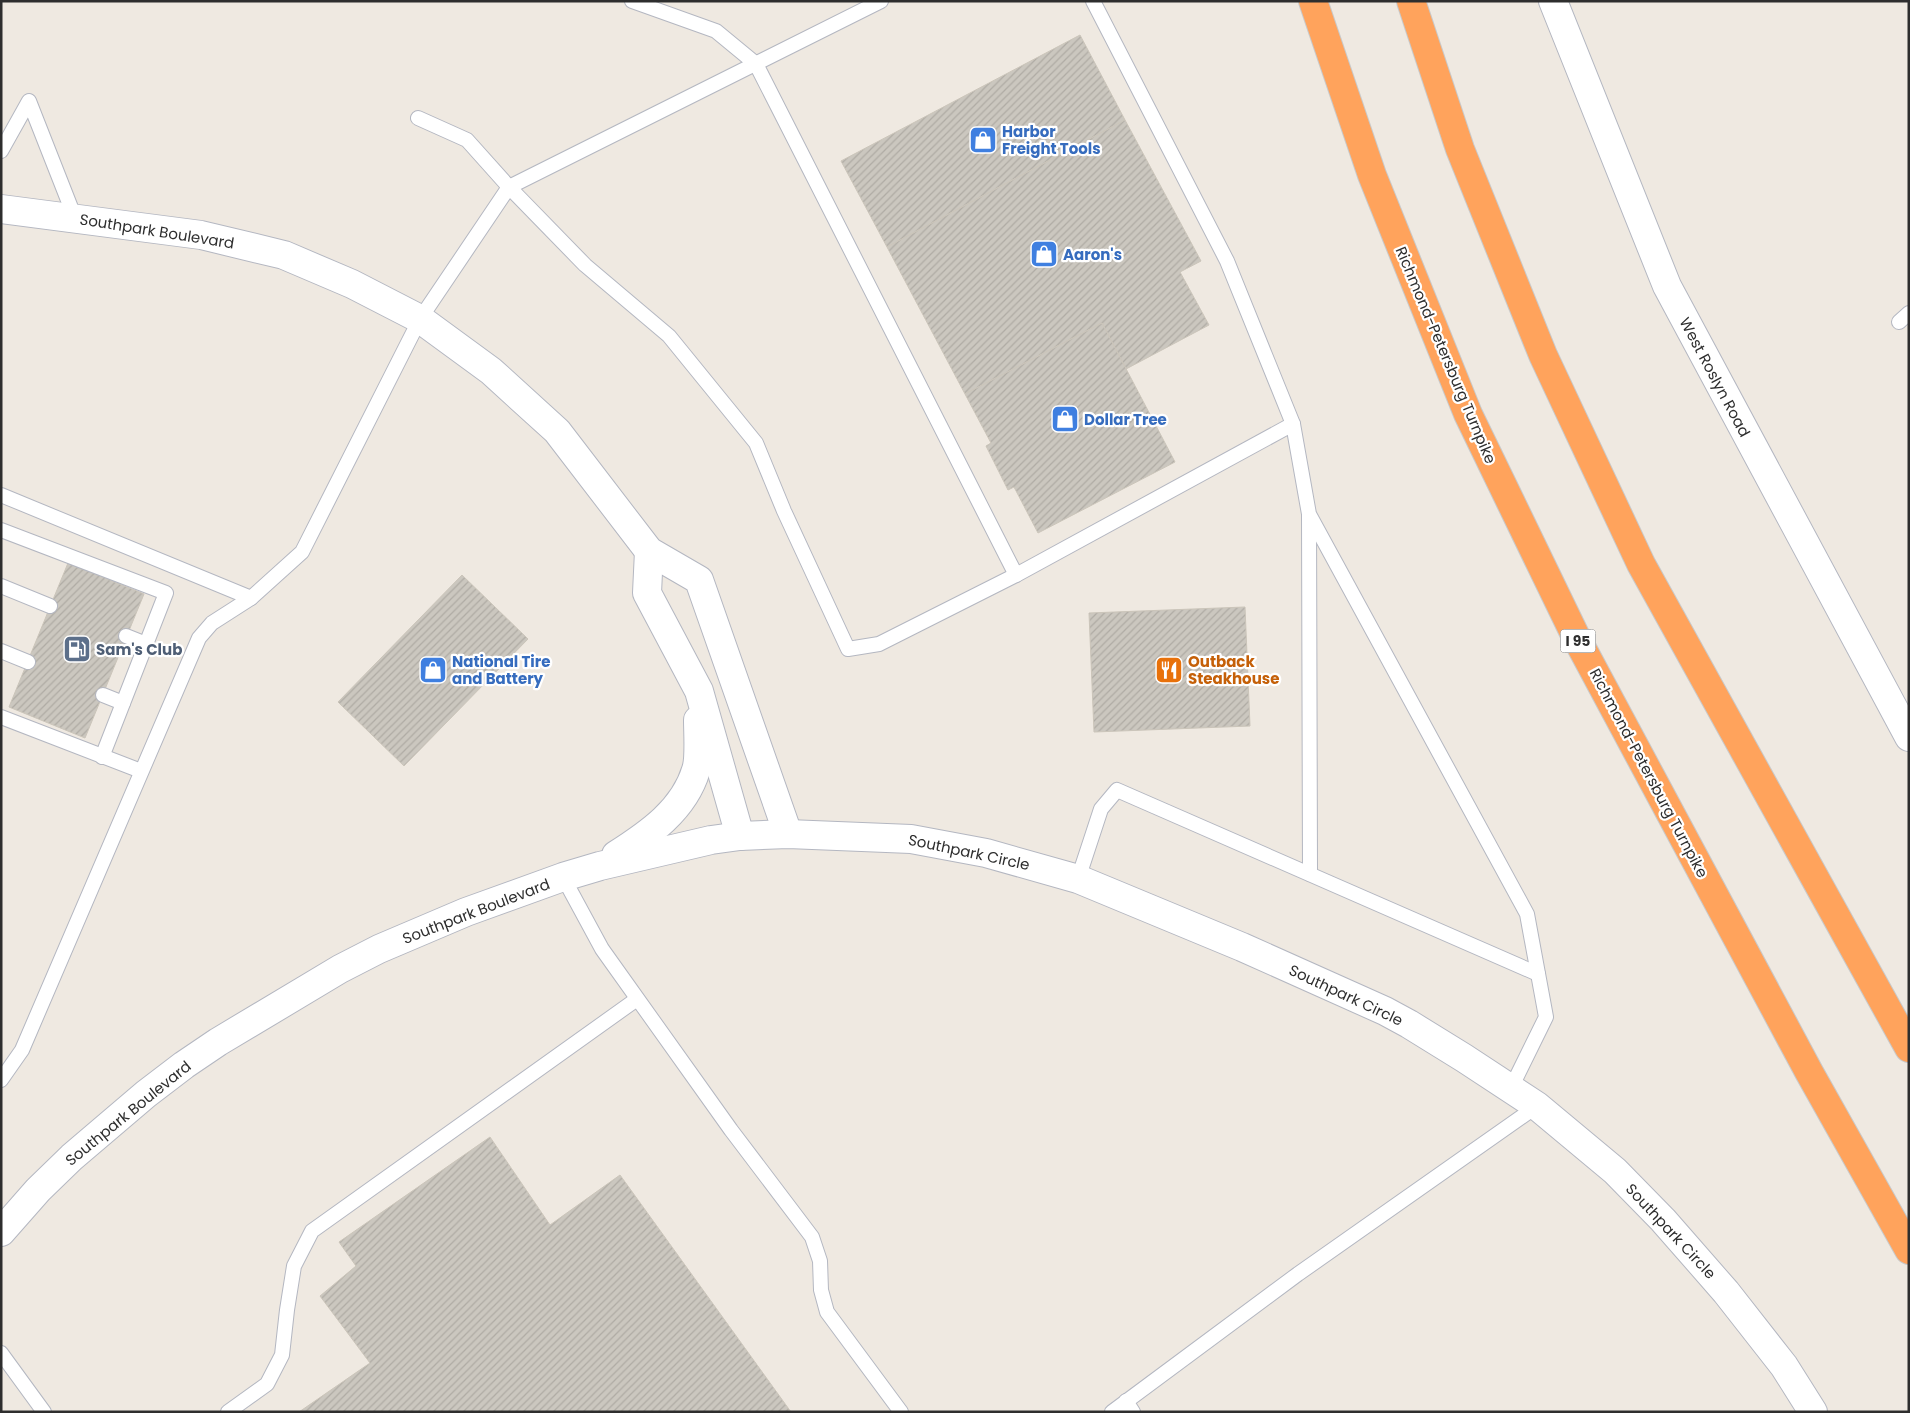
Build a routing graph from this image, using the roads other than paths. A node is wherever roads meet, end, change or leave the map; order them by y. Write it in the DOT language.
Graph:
graph roads {
  1 [pos="632,1"];
  2 [pos="881,1"];
  3 [pos="1093,1"];
  4 [pos="1313,1"];
  5 [pos="1411,1"];
  6 [pos="1553,1"];
  7 [pos="756,64"];
  8 [pos="418,118"];
  9 [pos="1,151"];
  10 [pos="509,187"];
  11 [pos="1,208"];
  12 [pos="75,218"];
  13 [pos="420,319"];
  14 [pos="1292,424"];
  15 [pos="1,495"];
  16 [pos="1309,514"];
  17 [pos="1,530"];
  18 [pos="649,551"];
  19 [pos="1016,575"];
  20 [pos="1,586"];
  21 [pos="251,598"];
  22 [pos="50,606"];
  23 [pos="126,636"];
  24 [pos="146,644"];
  25 [pos="1,651"];
  26 [pos="28,662"];
  27 [pos="699,691"];
  28 [pos="103,694"];
  29 [pos="122,703"];
  30 [pos="1,718"];
  31 [pos="1909,737"];
  32 [pos="102,757"];
  33 [pos="141,771"];
  34 [pos="788,834"];
  35 [pos="740,836"];
  36 [pos="600,866"];
  37 [pos="1310,874"];
  38 [pos="563,878"];
  39 [pos="1078,879"];
  40 [pos="1538,974"];
  41 [pos="637,999"];
  42 [pos="1909,1048"];
  43 [pos="1,1080"];
  44 [pos="1510,1088"];
  45 [pos="1538,1106"];
  46 [pos="1,1232"];
  47 [pos="1909,1250"];
  48 [pos="1,1353"];
  49 [pos="1129,1407"];
  50 [pos="44,1412"];
  51 [pos="228,1412"];
  52 [pos="901,1412"];
  53 [pos="1112,1412"];
  54 [pos="1813,1412"];
  1 -- 7 [label="lane"];
  2 -- 7 [label="lane"];
  3 -- 14 [label="lane"];
  4 -- 47 [label="highway, Richmond-Petersburg Turnpike / I 95"];
  5 -- 42 [label="highway"];
  6 -- 31 [label="street, West Roslyn Road"];
  7 -- 10 [label="lane"];
  7 -- 19 [label="lane"];
  8 -- 10 [label="lane"];
  9 -- 12 [label="lane"];
  10 -- 13 [label="lane"];
  10 -- 19 [label="lane"];
  11 -- 12 [label="street, Southpark Boulevard"];
  12 -- 13 [label="street, Southpark Boulevard"];
  13 -- 18 [label="street, Southpark Boulevard"];
  13 -- 21 [label="lane"];
  14 -- 16 [label="lane"];
  14 -- 19 [label="lane"];
  15 -- 21 [label="lane"];
  16 -- 37 [label="lane"];
  16 -- 40 [label="lane"];
  17 -- 24 [label="lane"];
  18 -- 27 [label="street"];
  18 -- 34 [label="street, Southpark Boulevard"];
  20 -- 22 [label="lane"];
  21 -- 33 [label="lane"];
  23 -- 24 [label="lane"];
  24 -- 29 [label="lane"];
  25 -- 26 [label="lane"];
  27 -- 35 [label="street"];
  27 -- 36 [label="street"];
  28 -- 29 [label="lane"];
  29 -- 32 [label="lane"];
  30 -- 32 [label="lane"];
  32 -- 33 [label="lane"];
  33 -- 43 [label="lane"];
  34 -- 35 [label="street, Southpark Circle"];
  34 -- 39 [label="street, Southpark Circle"];
  35 -- 36 [label="street, Southpark Boulevard"];
  36 -- 38 [label="street, Southpark Boulevard"];
  37 -- 39 [label="lane"];
  37 -- 40 [label="lane"];
  38 -- 41 [label="lane"];
  38 -- 46 [label="street, Southpark Boulevard"];
  39 -- 44 [label="street, Southpark Circle"];
  40 -- 44 [label="lane"];
  41 -- 51 [label="lane"];
  41 -- 52 [label="lane"];
  44 -- 45 [label="street, Southpark Circle"];
  45 -- 49 [label="lane"];
  45 -- 54 [label="street, Southpark Circle"];
  48 -- 50 [label="lane"];
  49 -- 53 [label="lane"];
}
